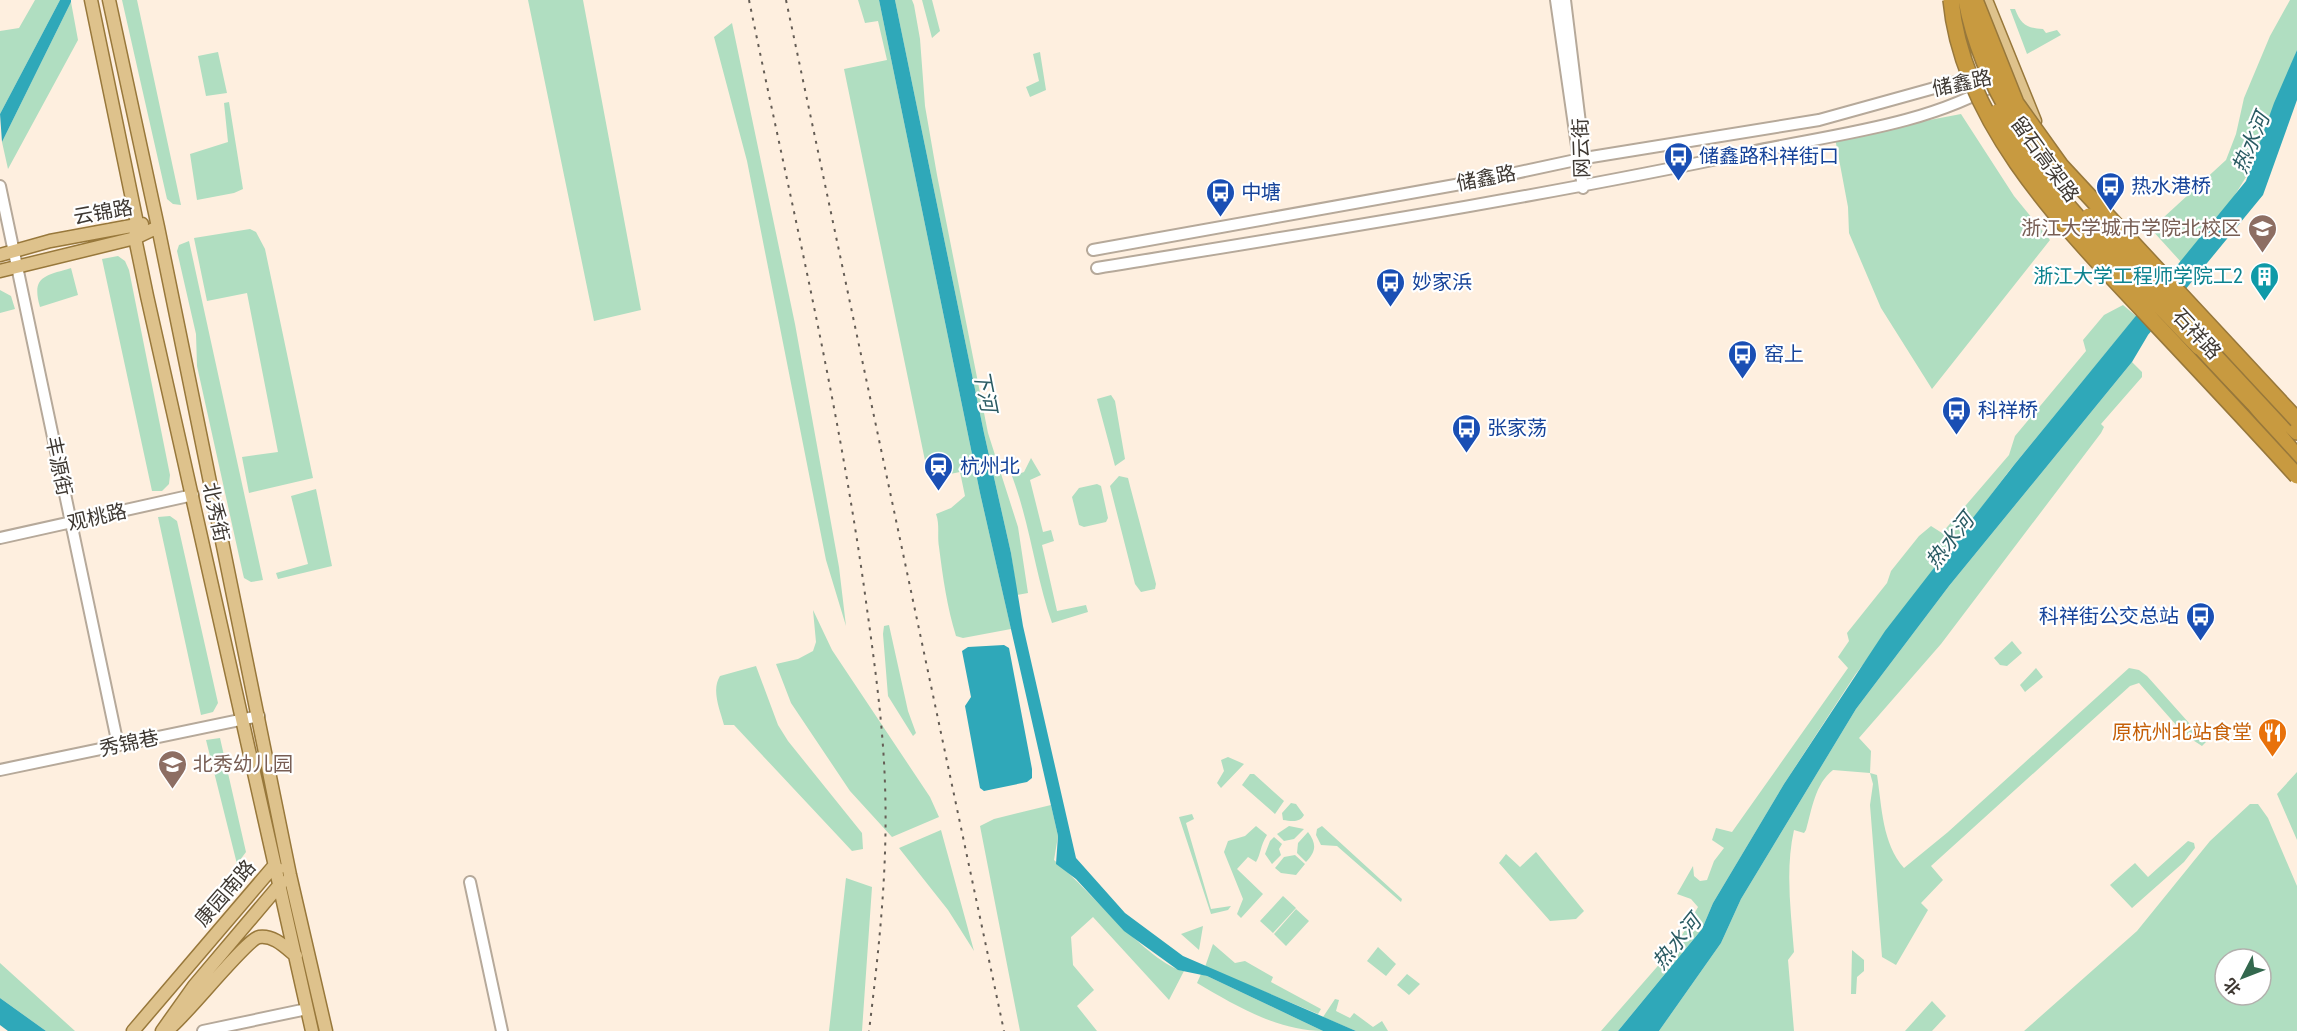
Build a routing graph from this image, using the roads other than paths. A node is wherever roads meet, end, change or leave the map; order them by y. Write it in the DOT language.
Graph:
graph roads {
  1 [pos="91,0"];
  2 [pos="109,0"];
  3 [pos="1556,0"];
  4 [pos="1565,0"];
  5 [pos="1944,0"];
  6 [pos="1950,0"];
  7 [pos="1955,0"];
  8 [pos="1966,0"];
  9 [pos="1976,0"];
  10 [pos="1986,0"];
  11 [pos="2014,73"];
  12 [pos="1966,79"];
  13 [pos="1975,97"];
  14 [pos="1581,159"];
  15 [pos="0,186"];
  16 [pos="1583,188"];
  17 [pos="137,223"];
  18 [pos="158,227"];
  19 [pos="135,238"];
  20 [pos="1093,250"];
  21 [pos="15,252"];
  22 [pos="0,255"];
  23 [pos="17,267"];
  24 [pos="1097,268"];
  25 [pos="0,271"];
  26 [pos="2203,343"];
  27 [pos="2297,414"];
  28 [pos="2297,420"];
  29 [pos="2297,432"];
  30 [pos="2295,456"];
  31 [pos="2297,476"];
  32 [pos="2297,482"];
  33 [pos="193,495"];
  34 [pos="72,524"];
  35 [pos="0,538"];
  36 [pos="259,716"];
  37 [pos="240,719"];
  38 [pos="118,745"];
  39 [pos="0,770"];
  40 [pos="273,867"];
  41 [pos="290,875"];
  42 [pos="470,882"];
  43 [pos="280,885"];
  44 [pos="296,956"];
  45 [pos="307,1009"];
  46 [pos="133,1031"];
  47 [pos="164,1031"];
  48 [pos="203,1031"];
  49 [pos="312,1031"];
  50 [pos="326,1031"];
  51 [pos="502,1031"];
  1 -- 17 [label="main road, 北秀街"];
  2 -- 18 [label="main road, 北秀街"];
  3 -- 14 [label="street, 网云街"];
  4 -- 14 [label="street, 网云街"];
  5 -- 12 [label="main road, 石祥路"];
  6 -- 31 [label="highway, 留石高架路, bridge"];
  7 -- 26 [label="highway, 留石高架路, bridge"];
  8 -- 26 [label="highway, 留石高架路, bridge"];
  9 -- 28 [label="highway, 留石高架路, bridge"];
  10 -- 11 [label="main road, 石祥路"];
  11 -- 12 [label="street, 储鑫路"];
  11 -- 13 [label="street, 储鑫路"];
  11 -- 27 [label="main road, 石祥路, bridge"];
  12 -- 13 [label="main road, 石祥路"];
  12 -- 14 [label="street, 储鑫路"];
  13 -- 16 [label="street, 储鑫路"];
  13 -- 32 [label="main road, 石祥路, bridge"];
  14 -- 16 [label="street, 网云街"];
  14 -- 20 [label="street, 储鑫路"];
  15 -- 21 [label="street, 丰源街"];
  16 -- 24 [label="street, 储鑫路"];
  17 -- 18 [label="main road, 云锦路"];
  17 -- 19 [label="main road, 北秀街"];
  17 -- 21 [label="main road, 云锦路"];
  18 -- 19 [label="main road, 云锦路"];
  18 -- 36 [label="main road, 北秀街"];
  19 -- 23 [label="main road, 云锦路"];
  19 -- 33 [label="main road, 北秀街"];
  21 -- 22 [label="main road, 云锦路"];
  21 -- 23 [label="street, 丰源街"];
  23 -- 25 [label="main road, 云锦路"];
  23 -- 34 [label="street, 丰源街"];
  26 -- 29 [label="highway, 留石高架路"];
  26 -- 30 [label="highway, 留石高架路"];
  33 -- 34 [label="street, 观桃路"];
  33 -- 37 [label="main road, 北秀街"];
  34 -- 35 [label="street, 观桃路"];
  34 -- 38 [label="street, 丰源街"];
  36 -- 37 [label="street, 秀锦巷"];
  36 -- 41 [label="main road, 北秀街"];
  37 -- 38 [label="street, 秀锦巷"];
  37 -- 40 [label="main road, 北秀街"];
  38 -- 39 [label="street, 秀锦巷"];
  40 -- 41 [label="main road, 康园南路"];
  40 -- 43 [label="main road, 北秀街"];
  40 -- 46 [label="main road, 康园南路"];
  41 -- 43 [label="main road, 康园南路"];
  41 -- 50 [label="main road, 北秀街"];
  42 -- 51 [label="street"];
  43 -- 44 [label="main road, 北秀街"];
  43 -- 47 [label="main road, 康园南路"];
  44 -- 45 [label="main road, 北秀街"];
  44 -- 47 [label="main road"];
  45 -- 48 [label="street"];
  45 -- 49 [label="main road, 北秀街"];
}
